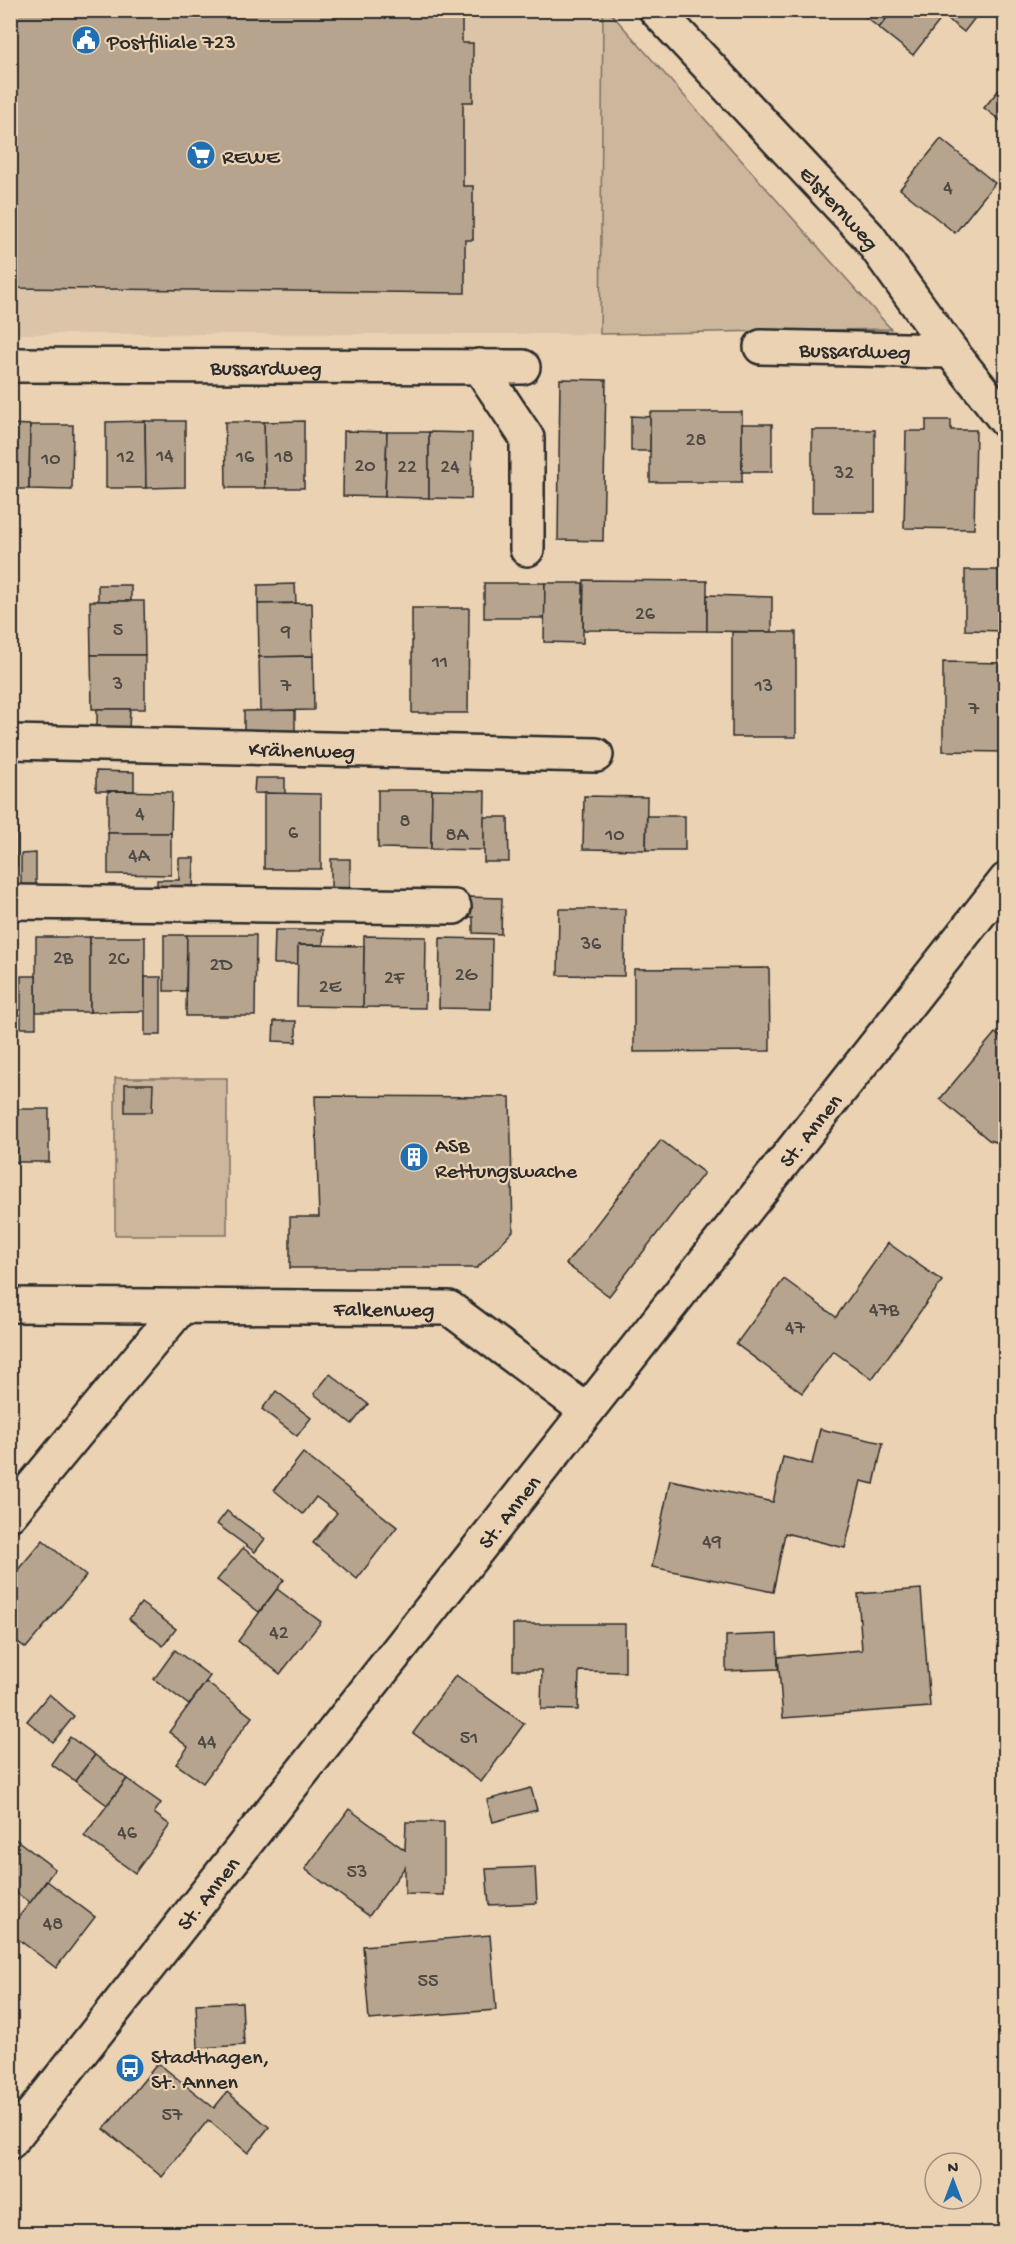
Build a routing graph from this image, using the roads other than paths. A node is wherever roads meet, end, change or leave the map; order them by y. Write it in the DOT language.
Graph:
graph roads {
  1 [pos="656,10"];
  2 [pos="761,347"];
  3 [pos="951,351"];
  4 [pos="10,365"];
  5 [pos="479,366"];
  6 [pos="523,367"];
  7 [pos="1005,421"];
  8 [pos="527,549"];
  9 [pos="10,742"];
  10 [pos="596,755"];
  11 [pos="1005,880"];
  12 [pos="10,902"];
  13 [pos="454,907"];
  14 [pos="10,1305"];
  15 [pos="181,1307"];
  16 [pos="587,1411"];
  17 [pos="10,1514"];
  18 [pos="10,2142"];
  1 -- 3 [label="street, Elsternweg"];
  2 -- 3 [label="street, Bussardweg"];
  3 -- 7 [label="street, Elsternweg"];
  4 -- 5 [label="street, Bussardweg"];
  5 -- 6 [label="street, Bussardweg"];
  5 -- 8 [label="street"];
  9 -- 10 [label="street, Krähenweg"];
  11 -- 16 [label="street, St. Annen"];
  12 -- 13 [label="street"];
  14 -- 15 [label="street, Falkenweg"];
  15 -- 16 [label="street, Falkenweg"];
  15 -- 17 [label="street"];
  16 -- 18 [label="street, St. Annen"];
}
